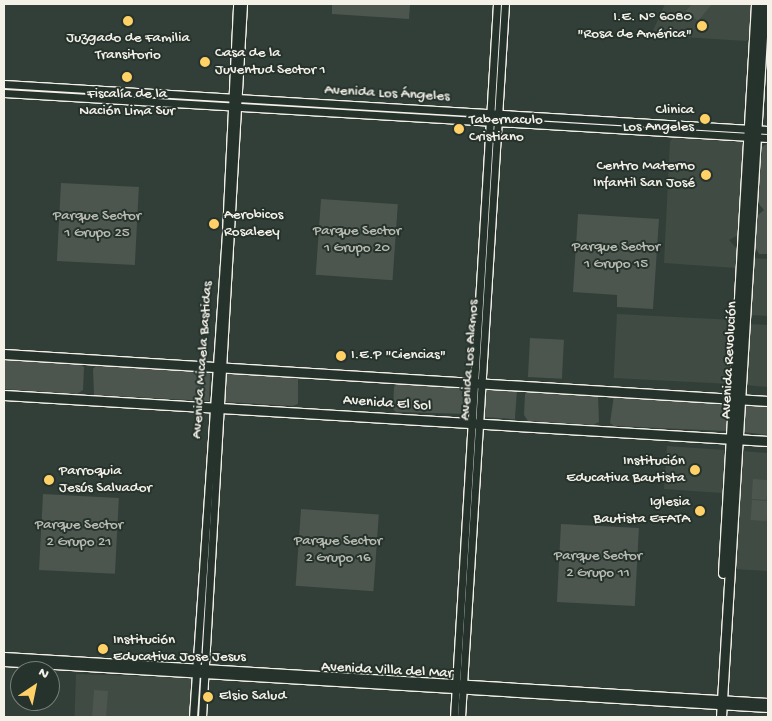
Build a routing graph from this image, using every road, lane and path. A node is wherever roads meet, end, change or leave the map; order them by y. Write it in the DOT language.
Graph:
graph roads {
  1 [pos="237,4"];
  2 [pos="243,4"];
  3 [pos="497,4"];
  4 [pos="505,4"];
  5 [pos="756,4"];
  6 [pos="764,4"];
  7 [pos="4,84"];
  8 [pos="4,93"];
  9 [pos="235,103"];
  10 [pos="494,117"];
  11 [pos="768,130"];
  12 [pos="752,133"];
  13 [pos="768,138"];
  14 [pos="4,354"];
  15 [pos="219,367"];
  16 [pos="478,384"];
  17 [pos="4,395"];
  18 [pos="737,399"];
  19 [pos="768,401"];
  20 [pos="217,408"];
  21 [pos="475,424"];
  22 [pos="735,440"];
  23 [pos="768,441"];
  24 [pos="4,656"];
  25 [pos="4,662"];
  26 [pos="200,671"];
  27 [pos="460,686"];
  28 [pos="719,702"];
  29 [pos="768,702"];
  30 [pos="768,708"];
  31 [pos="194,717"];
  32 [pos="202,717"];
  33 [pos="454,717"];
  34 [pos="462,717"];
  35 [pos="715,717"];
  36 [pos="721,717"];
  1 -- 9 [label="street, Avenida Micaela Bastidas"];
  2 -- 9 [label="street, Avenida Micaela Bastidas"];
  3 -- 10 [label="street, Avenida Los Alamos"];
  4 -- 10 [label="street, Avenida Los Alamos"];
  5 -- 12 [label="main road, Avenida Revolución"];
  6 -- 12 [label="main road, Avenida Revolución"];
  7 -- 9 [label="street, Avenida Los Ángeles"];
  8 -- 9 [label="street, Avenida Los Ángeles"];
  9 -- 10 [label="street, Avenida Los Ángeles"];
  9 -- 15 [label="street, Avenida Micaela Bastidas"];
  10 -- 12 [label="street, Avenida Los Ángeles"];
  10 -- 16 [label="street, Avenida Los Alamos"];
  11 -- 12 [label="street, Avenida Los Ángeles"];
  12 -- 13 [label="street, Avenida Los Ángeles"];
  12 -- 18 [label="main road, Avenida Revolución"];
  14 -- 15 [label="main road, Avenida El Sol"];
  15 -- 16 [label="main road, Avenida El Sol"];
  15 -- 20 [label="street, Avenida Micaela Bastidas"];
  16 -- 18 [label="main road, Avenida El Sol"];
  16 -- 21 [label="street, Avenida Los Alamos"];
  17 -- 20 [label="main road, Avenida El Sol"];
  18 -- 19 [label="main road, Avenida El Sol"];
  18 -- 22 [label="main road, Avenida Revolución"];
  20 -- 21 [label="main road, Avenida El Sol"];
  20 -- 26 [label="street, Avenida Micaela Bastidas"];
  21 -- 22 [label="main road, Avenida El Sol"];
  21 -- 27 [label="street, Avenida Los Alamos"];
  22 -- 23 [label="main road, Avenida El Sol"];
  22 -- 28 [label="main road, Avenida Revolución"];
  24 -- 26 [label="street, Avenida Villa del Mar"];
  25 -- 26 [label="street, Avenida Villa del Mar"];
  26 -- 27 [label="street, Avenida Villa del Mar"];
  26 -- 31 [label="street, Avenida Micaela Bastidas"];
  26 -- 32 [label="street, Avenida Micaela Bastidas"];
  27 -- 28 [label="street, Avenida Villa del Mar"];
  27 -- 33 [label="street, Avenida Los Alamos"];
  27 -- 34 [label="street, Avenida Los Alamos"];
  28 -- 29 [label="street, Avenida Villa del Mar"];
  28 -- 30 [label="street, Avenida Villa del Mar"];
  28 -- 35 [label="main road, Avenida Revolución"];
  28 -- 36 [label="main road, Avenida Revolución"];
}
